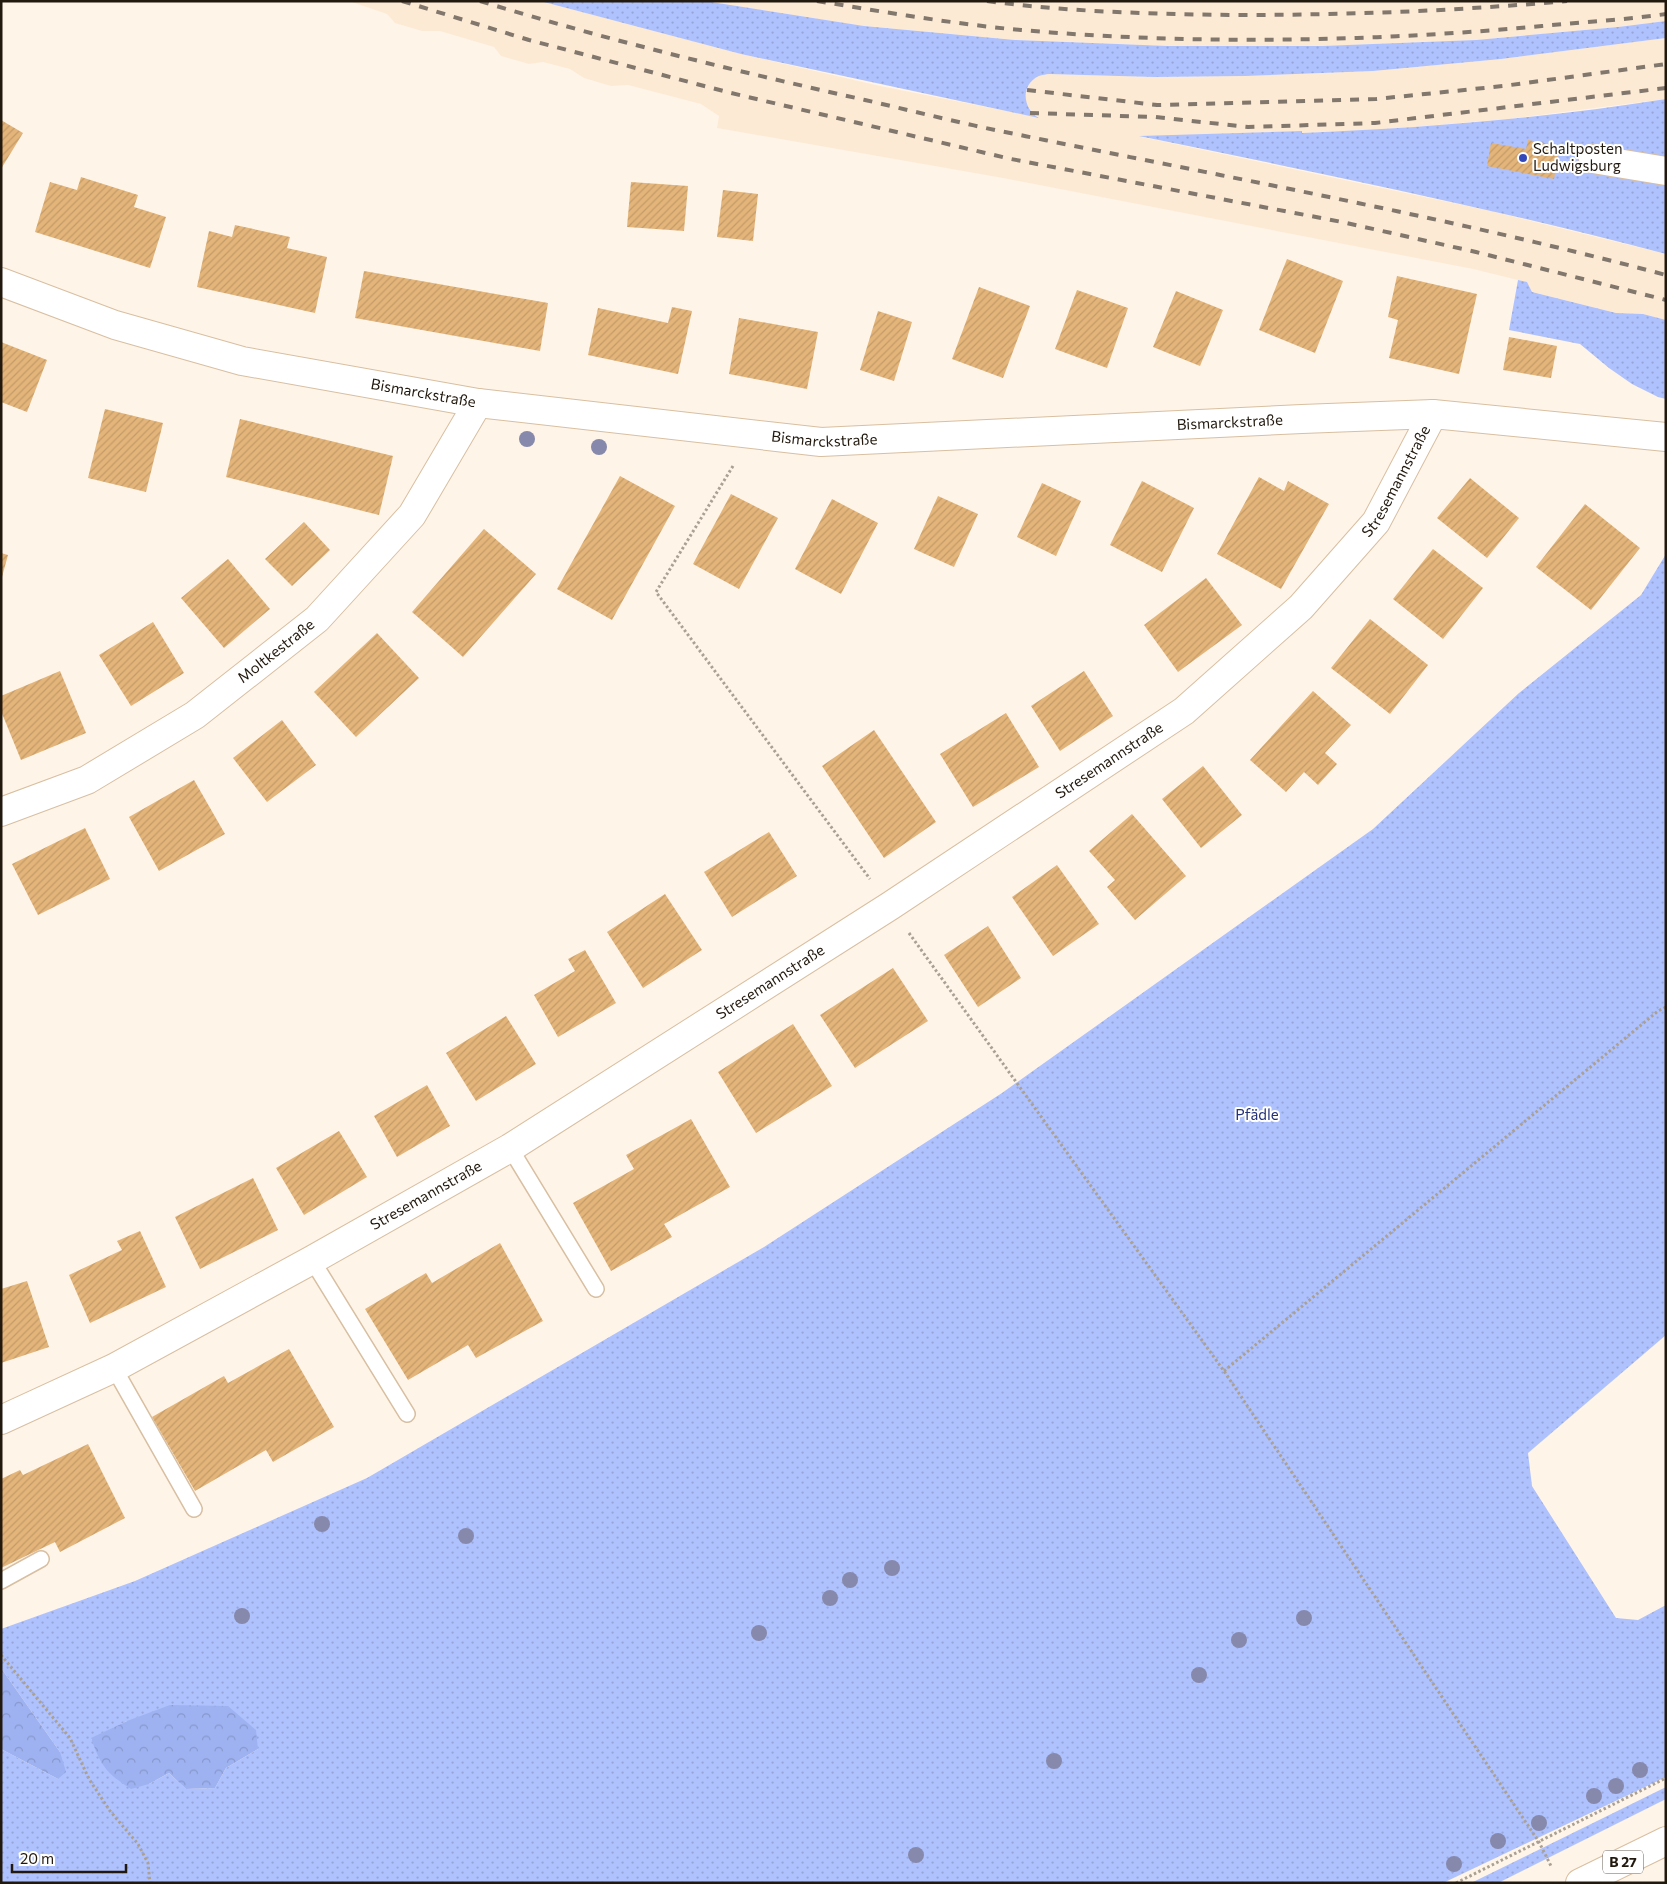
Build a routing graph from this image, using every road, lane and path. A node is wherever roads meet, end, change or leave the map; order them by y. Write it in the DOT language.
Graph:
graph roads {
  1 [pos="1593,158"];
  2 [pos="1666,172"];
  3 [pos="1,282"];
  4 [pos="478,404"];
  5 [pos="1433,414"];
  6 [pos="752,434"];
  7 [pos="1666,437"];
  8 [pos="1,812"];
  9 [pos="890,906"];
  10 [pos="1666,1008"];
  11 [pos="510,1148"];
  12 [pos="312,1260"];
  13 [pos="596,1289"];
  14 [pos="114,1368"];
  15 [pos="1224,1371"];
  16 [pos="407,1414"];
  17 [pos="1,1420"];
  18 [pos="194,1509"];
  19 [pos="40,1559"];
  20 [pos="1,1581"];
  21 [pos="1,1655"];
  22 [pos="1666,1778"];
  23 [pos="1666,1841"];
  24 [pos="1539,1842"];
  25 [pos="1555,1875"];
  26 [pos="150,1883"];
  27 [pos="1456,1883"];
  28 [pos="1580,1883"];
  1 -- 2 [label="street"];
  3 -- 4 [label="street, Bismarckstraße"];
  4 -- 6 [label="street, Bismarckstraße"];
  4 -- 8 [label="street, Moltkestraße"];
  5 -- 6 [label="street, Bismarckstraße"];
  5 -- 7 [label="street, Bismarckstraße"];
  5 -- 9 [label="street, Stresemannstraße"];
  6 -- 9 [label="path"];
  9 -- 11 [label="street, Stresemannstraße"];
  9 -- 15 [label="path"];
  10 -- 15 [label="path"];
  11 -- 12 [label="street, Stresemannstraße"];
  11 -- 13 [label="lane"];
  12 -- 14 [label="street, Stresemannstraße"];
  12 -- 16 [label="lane"];
  14 -- 17 [label="street, Stresemannstraße"];
  14 -- 18 [label="lane"];
  15 -- 24 [label="path"];
  19 -- 20 [label="lane"];
  21 -- 26 [label="path"];
  22 -- 24 [label="path"];
  23 -- 28 [label="street, B 27"];
  24 -- 25 [label="path"];
  24 -- 27 [label="path"];
}
